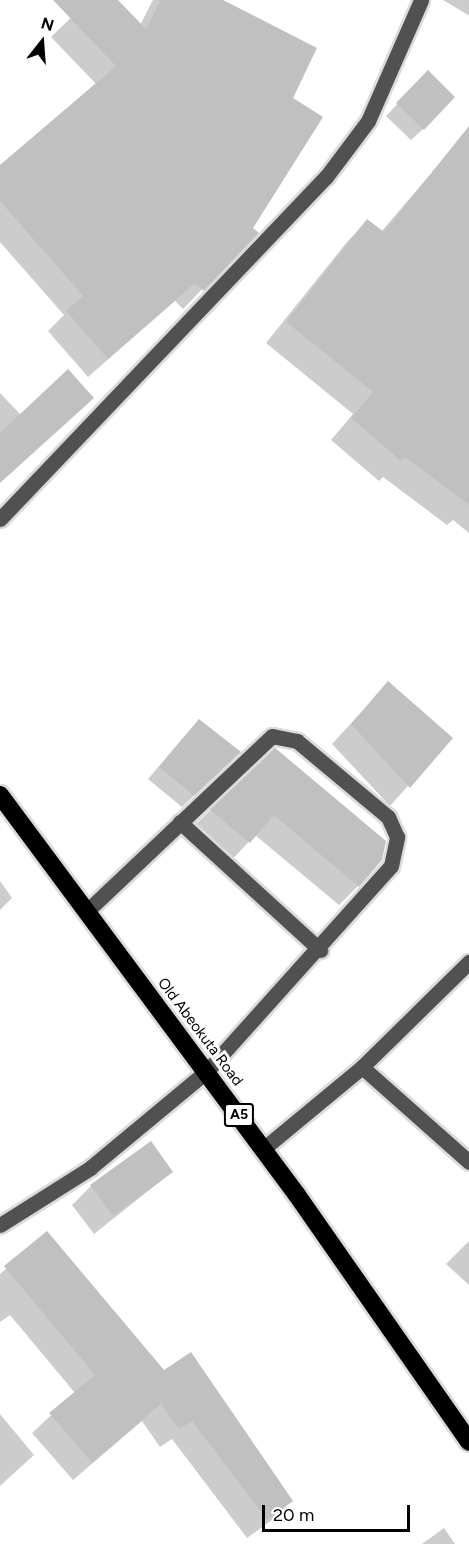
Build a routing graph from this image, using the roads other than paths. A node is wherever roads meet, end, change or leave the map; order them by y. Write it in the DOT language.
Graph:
graph roads {
  1 [pos="421,0"];
  2 [pos="0,519"];
  3 [pos="0,796"];
  4 [pos="180,822"];
  5 [pos="87,911"];
  6 [pos="320,950"];
  7 [pos="469,962"];
  8 [pos="362,1067"];
  9 [pos="207,1071"];
  10 [pos="263,1149"];
  11 [pos="469,1162"];
  12 [pos="0,1225"];
  13 [pos="469,1442"];
  1 -- 2 [label="street"];
  3 -- 5 [label="highway, Old Abeokuta Road / A5"];
  4 -- 5 [label="street"];
  4 -- 6 [label="street"];
  4 -- 6 [label="street"];
  5 -- 9 [label="highway, Old Abeokuta Road / A5"];
  6 -- 9 [label="street"];
  7 -- 8 [label="street"];
  8 -- 10 [label="street"];
  8 -- 11 [label="street"];
  9 -- 10 [label="highway, Old Abeokuta Road / A5"];
  9 -- 12 [label="street"];
  10 -- 13 [label="highway, Old Abeokuta Road / A5"];
}
